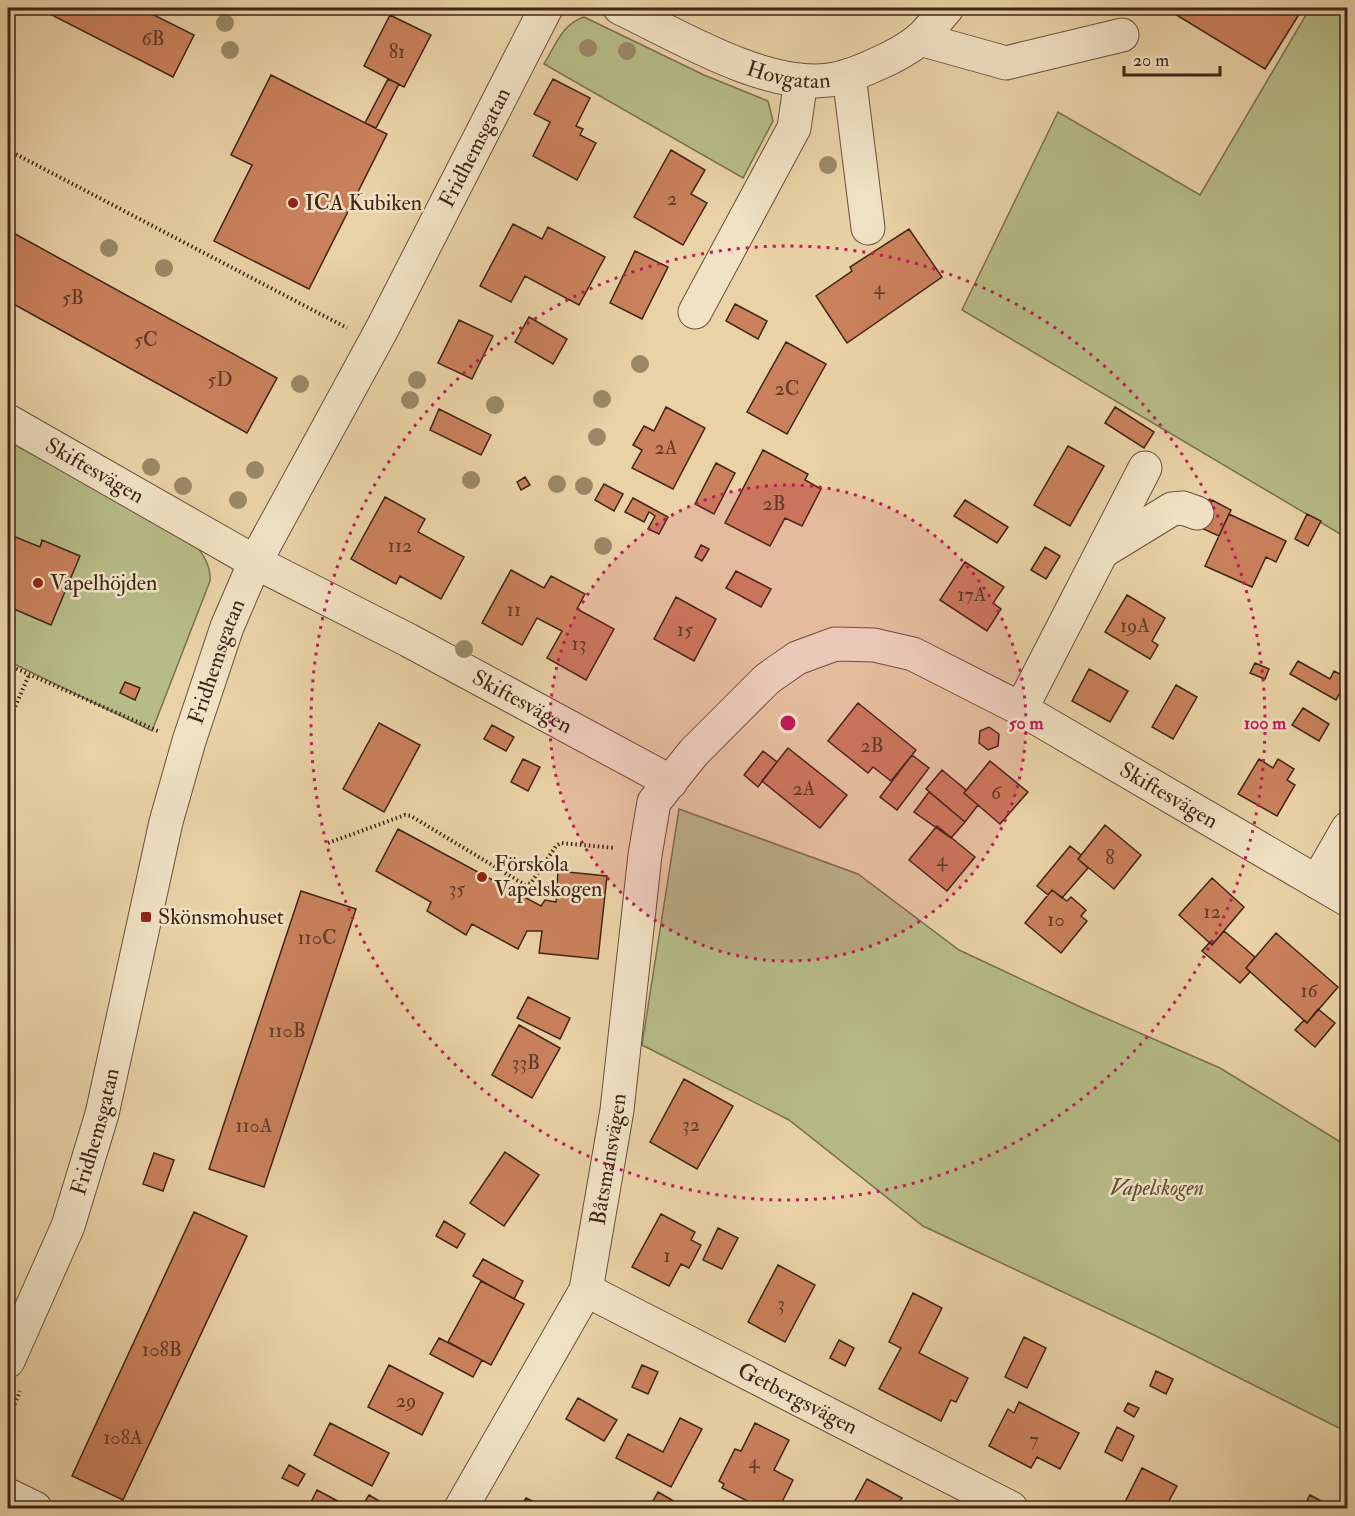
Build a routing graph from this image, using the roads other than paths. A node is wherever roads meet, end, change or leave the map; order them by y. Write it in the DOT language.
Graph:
graph roads {
  1 [pos="546,8"];
  2 [pos="621,8"];
  3 [pos="947,8"];
  4 [pos="1122,35"];
  5 [pos="920,39"];
  6 [pos="849,75"];
  7 [pos="801,80"];
  8 [pos="868,228"];
  9 [pos="695,312"];
  10 [pos="8,421"];
  11 [pos="1145,468"];
  12 [pos="1197,513"];
  13 [pos="1105,550"];
  14 [pos="255,562"];
  15 [pos="1021,709"];
  16 [pos="670,782"];
  17 [pos="1347,828"];
  18 [pos="1317,882"];
  19 [pos="1347,900"];
  20 [pos="586,1290"];
  21 [pos="8,1361"];
  22 [pos="8,1495"];
  23 [pos="35,1509"];
  24 [pos="460,1509"];
  25 [pos="1011,1509"];
  1 -- 14 [label="street, Fridhemsgatan"];
  2 -- 7 [label="street, Hovgatan"];
  3 -- 5 [label="street, Hovgatan"];
  4 -- 5 [label="street"];
  5 -- 6 [label="street, Hovgatan"];
  6 -- 7 [label="street, Hovgatan"];
  6 -- 8 [label="street"];
  7 -- 9 [label="street"];
  10 -- 14 [label="street, Skiftesvägen"];
  11 -- 13 [label="street"];
  12 -- 13 [label="street"];
  13 -- 15 [label="street"];
  14 -- 16 [label="street, Skiftesvägen"];
  14 -- 21 [label="street, Fridhemsgatan"];
  15 -- 16 [label="street, Skiftesvägen"];
  15 -- 18 [label="street, Skiftesvägen"];
  16 -- 20 [label="street, Båtsmansvägen"];
  17 -- 18 [label="street"];
  18 -- 19 [label="street, Skiftesvägen"];
  20 -- 24 [label="street, Båtsmansvägen"];
  20 -- 25 [label="street, Getbergsvägen"];
  22 -- 23 [label="street"];
}
